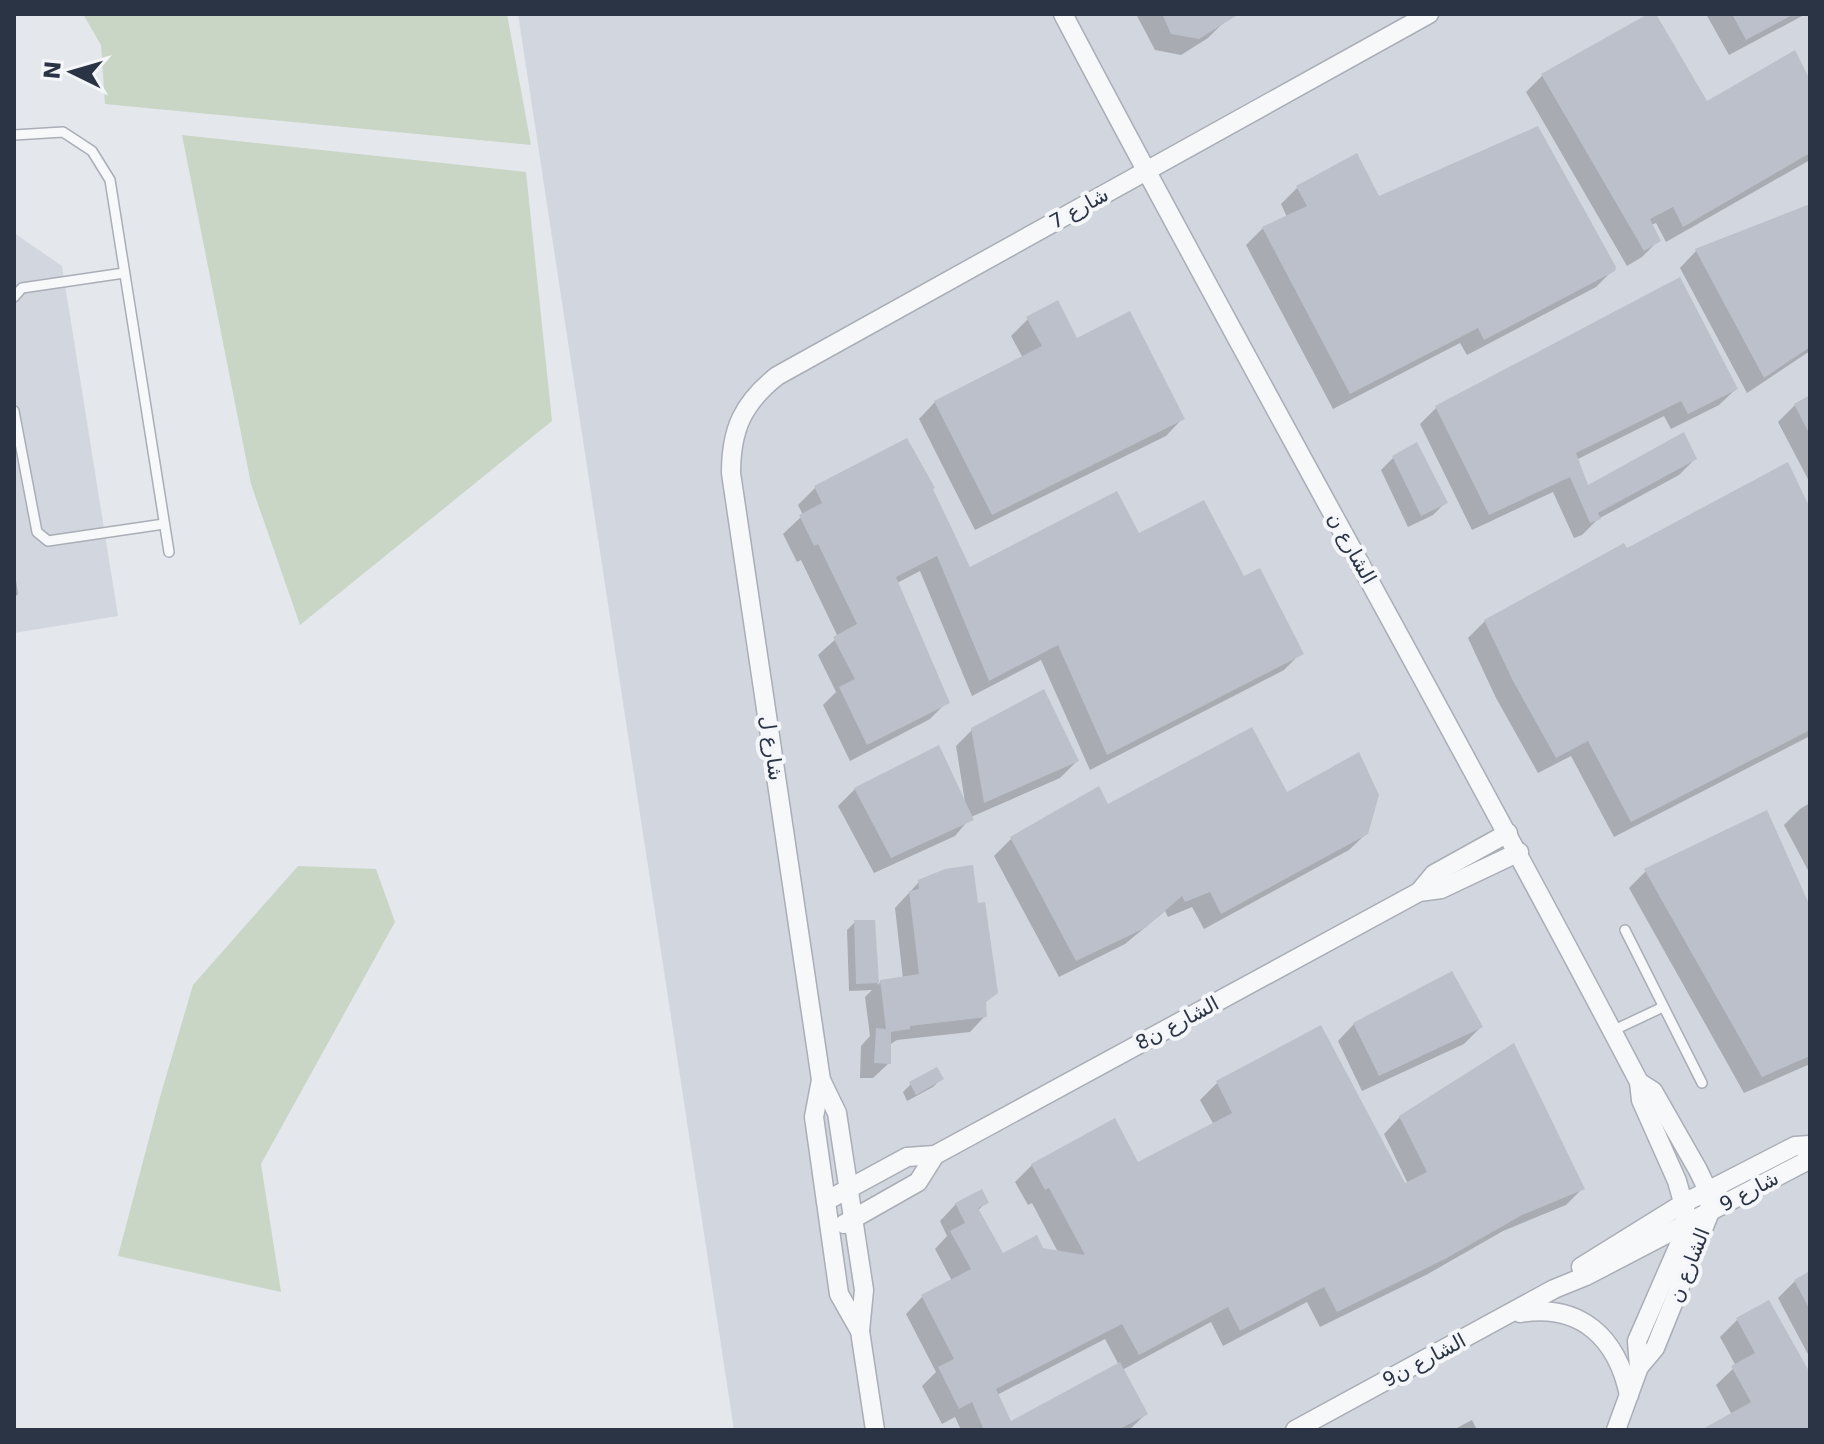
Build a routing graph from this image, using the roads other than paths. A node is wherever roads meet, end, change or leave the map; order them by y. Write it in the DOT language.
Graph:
graph roads {
  1 [pos="1063,14"];
  2 [pos="1429,14"];
  3 [pos="14,135"];
  4 [pos="1145,171"];
  5 [pos="124,273"];
  6 [pos="14,297"];
  7 [pos="14,411"];
  8 [pos="742,417"];
  9 [pos="164,524"];
  10 [pos="169,552"];
  11 [pos="1508,833"];
  12 [pos="1519,852"];
  13 [pos="1419,892"];
  14 [pos="1625,930"];
  15 [pos="1663,1007"];
  16 [pos="1612,1031"];
  17 [pos="821,1080"];
  18 [pos="1639,1082"];
  19 [pos="1702,1083"];
  20 [pos="1810,1145"];
  21 [pos="1810,1154"];
  22 [pos="935,1155"];
  23 [pos="848,1187"];
  24 [pos="1708,1191"];
  25 [pos="826,1201"];
  26 [pos="1684,1203"];
  27 [pos="1710,1212"];
  28 [pos="853,1219"];
  29 [pos="1686,1224"];
  30 [pos="830,1230"];
  31 [pos="1554,1289"];
  32 [pos="1509,1314"];
  33 [pos="860,1331"];
  34 [pos="1639,1367"];
  35 [pos="1629,1397"];
  36 [pos="875,1430"];
  37 [pos="1295,1430"];
  38 [pos="1616,1430"];
  1 -- 4 [label="street, الشارع ن"];
  2 -- 4 [label="street, شارع 7"];
  3 -- 5 [label="lane"];
  4 -- 8 [label="street, شارع 7"];
  4 -- 11 [label="street, الشارع ن"];
  5 -- 6 [label="lane"];
  5 -- 9 [label="lane"];
  7 -- 9 [label="lane"];
  8 -- 17 [label="street, شارع ل"];
  9 -- 10 [label="lane"];
  11 -- 12 [label="street, الشارع ن"];
  11 -- 13 [label="street, الشارع ن8"];
  12 -- 13 [label="street, الشارع ن8"];
  12 -- 16 [label="street, الشارع ن"];
  13 -- 22 [label="street, الشارع ن8"];
  14 -- 15 [label="lane"];
  15 -- 16 [label="lane"];
  15 -- 19 [label="lane"];
  16 -- 18 [label="street, الشارع ن"];
  17 -- 23 [label="street, شارع ل"];
  17 -- 25 [label="street, شارع ل"];
  18 -- 24 [label="street, الشارع ن"];
  18 -- 26 [label="street, الشارع ن"];
  20 -- 24 [label="street, شارع 9"];
  21 -- 27 [label="street, شارع 9"];
  22 -- 23 [label="street, الشارع ن8"];
  22 -- 28 [label="street, الشارع ن8"];
  23 -- 25 [label="street, الشارع ن8"];
  23 -- 28 [label="street, شارع ل"];
  24 -- 26 [label="street, شارع 9"];
  24 -- 27 [label="street, الشارع ن"];
  25 -- 30 [label="street, شارع ل"];
  26 -- 29 [label="street, الشارع ن"];
  26 -- 31 [label="street, الشارع ن9"];
  27 -- 29 [label="street, شارع 9"];
  27 -- 34 [label="street, الشارع ن"];
  28 -- 30 [label="street, الشارع ن8"];
  28 -- 33 [label="street, شارع ل"];
  29 -- 31 [label="street, الشارع ن9"];
  29 -- 34 [label="street, الشارع ن"];
  30 -- 33 [label="street, شارع ل"];
  31 -- 32 [label="street, الشارع ن9"];
  32 -- 35 [label="street"];
  32 -- 37 [label="street, الشارع ن9"];
  33 -- 36 [label="street, شارع ل"];
  34 -- 35 [label="street, الشارع ن"];
  35 -- 38 [label="street, الشارع ن"];
}
